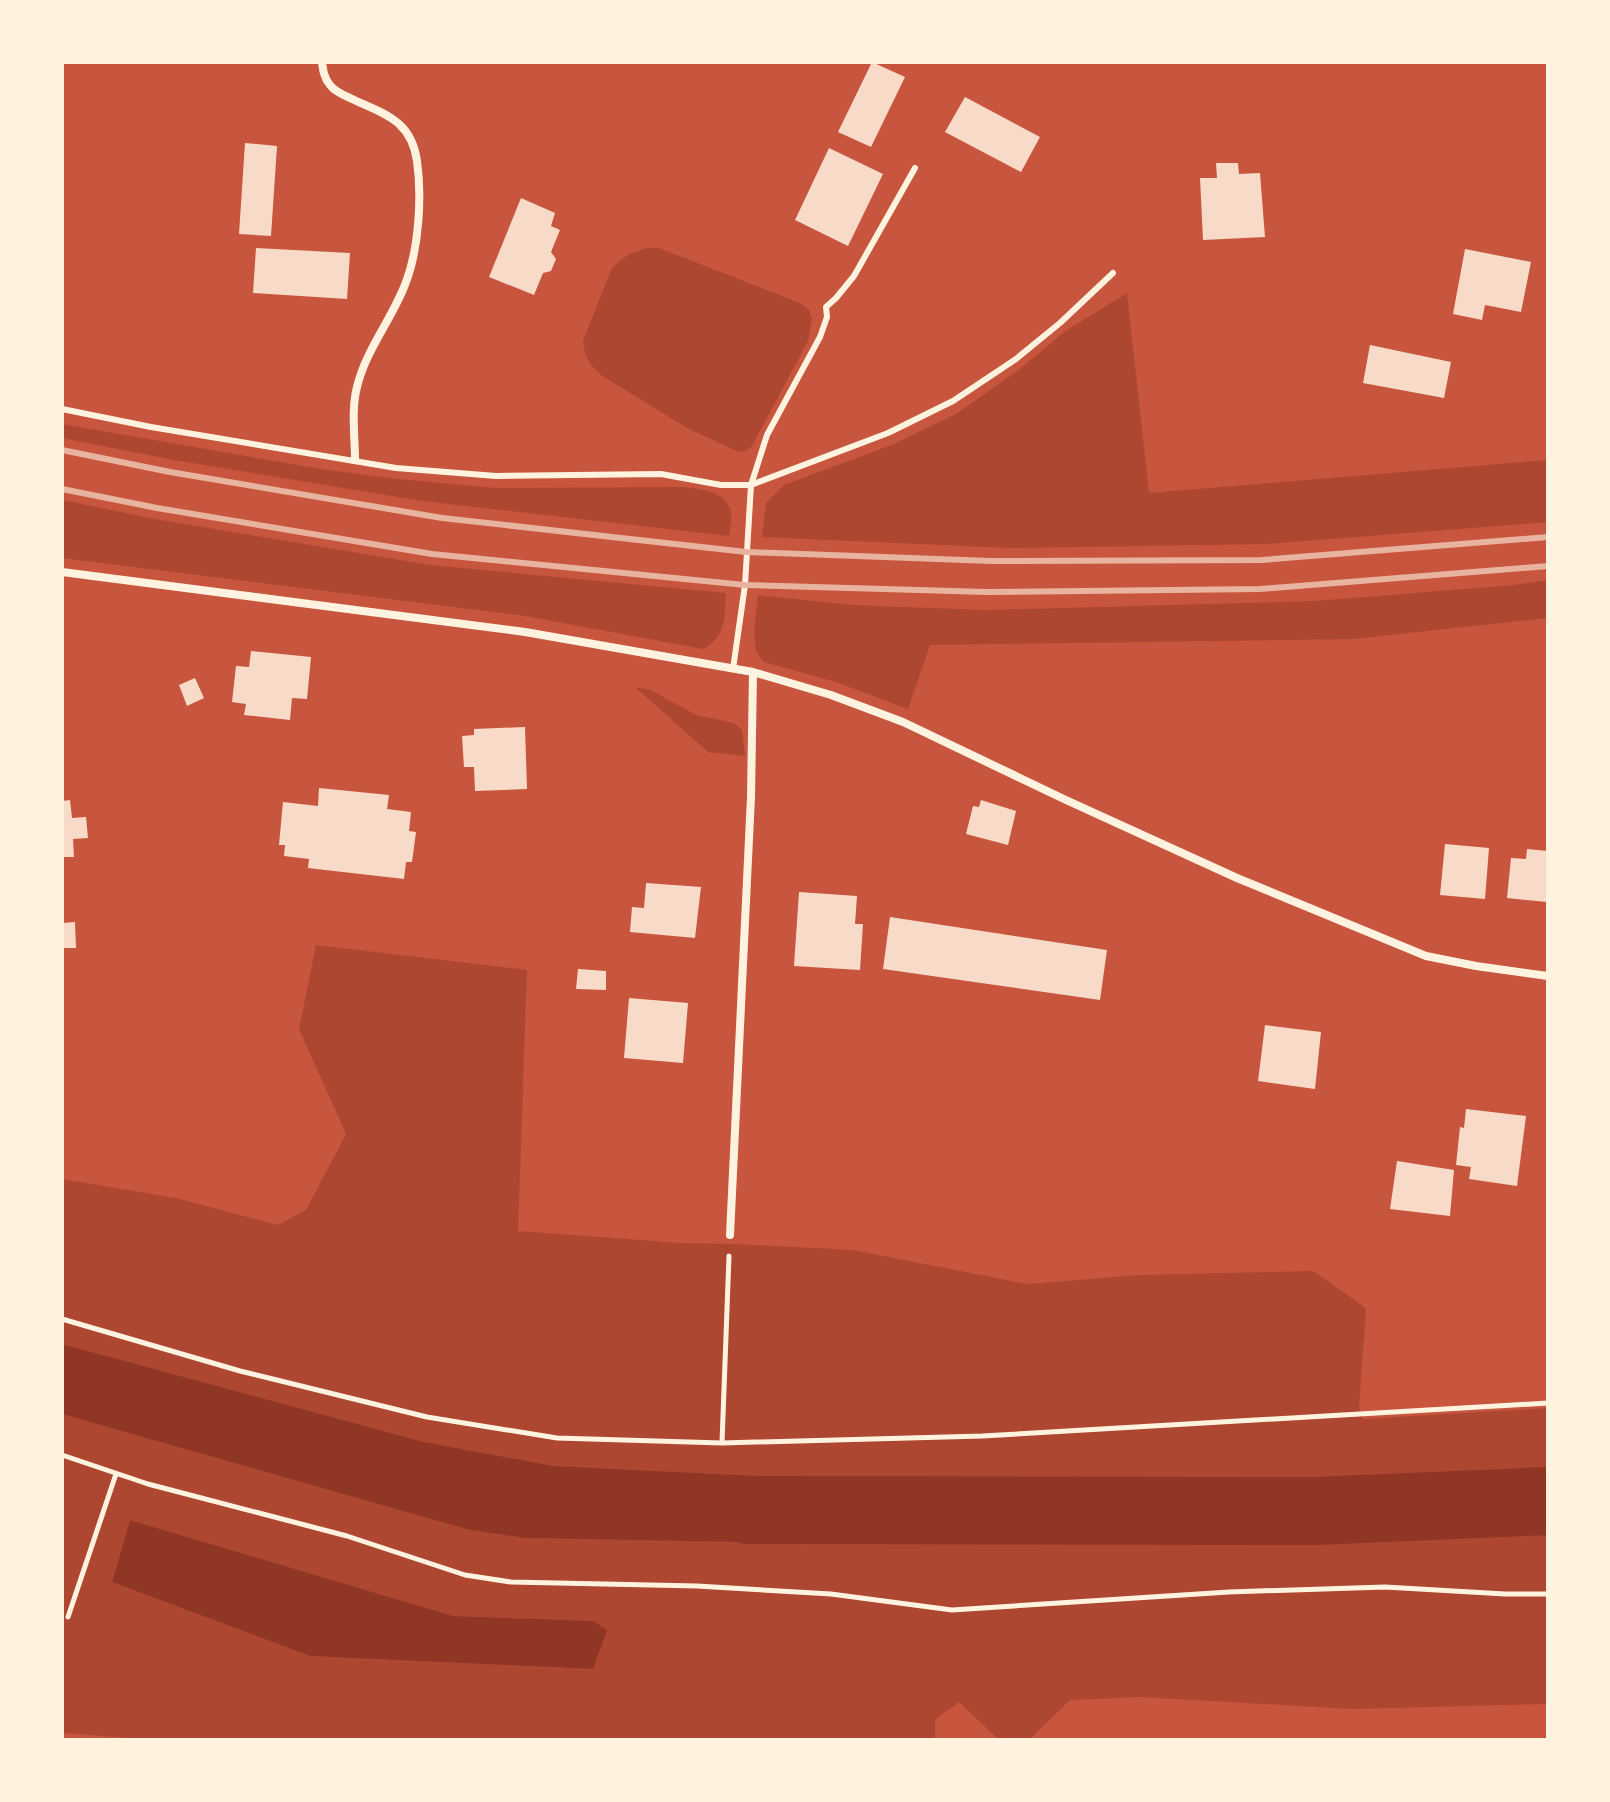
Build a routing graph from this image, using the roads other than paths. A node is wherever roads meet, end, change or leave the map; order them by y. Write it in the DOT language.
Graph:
graph roads {
  1 [pos="322,62"];
  2 [pos="915,168"];
  3 [pos="1113,273"];
  4 [pos="62,409"];
  5 [pos="355,460"];
  6 [pos="751,485"];
  7 [pos="62,572"];
  8 [pos="733,669"];
  9 [pos="753,672"];
  10 [pos="1548,976"];
  11 [pos="730,1235"];
  1 -- 5 [label="street"];
  2 -- 6 [label="lane"];
  3 -- 6 [label="lane"];
  4 -- 5 [label="lane"];
  5 -- 6 [label="lane"];
  6 -- 8 [label="lane"];
  7 -- 8 [label="street"];
  8 -- 9 [label="street"];
  9 -- 10 [label="street"];
  9 -- 11 [label="street"];
}
